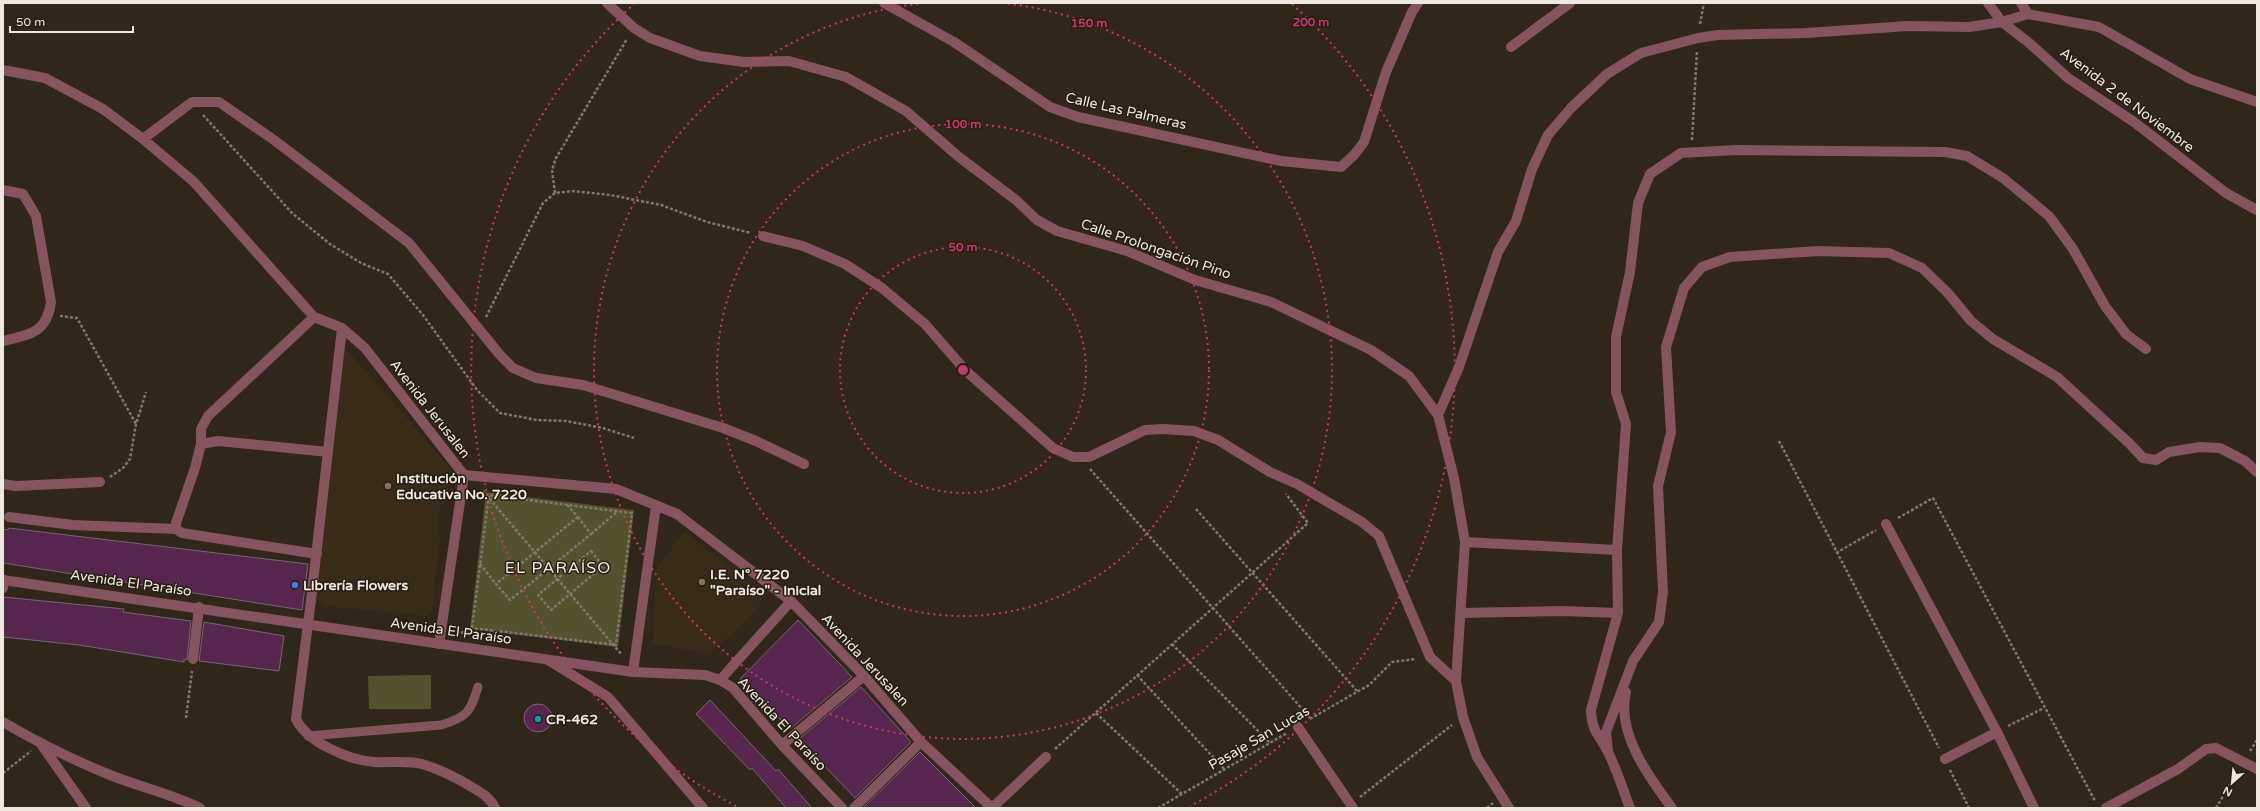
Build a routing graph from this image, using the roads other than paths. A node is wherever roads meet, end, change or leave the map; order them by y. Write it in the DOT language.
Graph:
graph roads {
  1 [pos="607,3"];
  2 [pos="884,3"];
  3 [pos="1418,3"];
  4 [pos="1570,3"];
  5 [pos="1988,3"];
  6 [pos="2022,3"];
  7 [pos="2028,14"];
  8 [pos="2002,22"];
  9 [pos="1511,47"];
  10 [pos="3,70"];
  11 [pos="2257,102"];
  12 [pos="143,139"];
  13 [pos="3,190"];
  14 [pos="2256,209"];
  15 [pos="763,236"];
  16 [pos="314,317"];
  17 [pos="342,328"];
  18 [pos="3,341"];
  19 [pos="2146,349"];
  20 [pos="1438,415"];
  21 [pos="201,444"];
  22 [pos="328,452"];
  23 [pos="804,464"];
  24 [pos="2257,472"];
  25 [pos="464,475"];
  26 [pos="100,482"];
  27 [pos="3,484"];
  28 [pos="656,506"];
  29 [pos="9,517"];
  30 [pos="1886,524"];
  31 [pos="176,529"];
  32 [pos="1465,542"];
  33 [pos="1617,550"];
  34 [pos="317,554"];
  35 [pos="3,582"];
  36 [pos="791,601"];
  37 [pos="199,607"];
  38 [pos="1461,613"];
  39 [pos="1618,614"];
  40 [pos="308,624"];
  41 [pos="439,644"];
  42 [pos="193,659"];
  43 [pos="548,660"];
  44 [pos="1633,661"];
  45 [pos="633,672"];
  46 [pos="864,676"];
  47 [pos="720,680"];
  48 [pos="1456,681"];
  49 [pos="478,687"];
  50 [pos="3,722"];
  51 [pos="1298,727"];
  52 [pos="1997,732"];
  53 [pos="308,736"];
  54 [pos="921,742"];
  55 [pos="40,744"];
  56 [pos="782,745"];
  57 [pos="1608,751"];
  58 [pos="1046,757"];
  59 [pos="1945,759"];
  60 [pos="2257,769"];
  61 [pos="1352,806"];
  62 [pos="86,808"];
  63 [pos="200,808"];
  64 [pos="495,808"];
  65 [pos="703,808"];
  66 [pos="842,808"];
  67 [pos="854,808"];
  68 [pos="992,808"];
  69 [pos="1508,808"];
  70 [pos="1630,808"];
  71 [pos="1672,808"];
  72 [pos="2034,808"];
  73 [pos="2106,808"];
  1 -- 20 [label="street, Calle Prolongación Pino"];
  2 -- 3 [label="street, Calle Las Palmeras"];
  4 -- 9 [label="street"];
  5 -- 8 [label="street, Avenida 2 de Noviembre"];
  6 -- 7 [label="street"];
  7 -- 8 [label="street"];
  7 -- 11 [label="street"];
  8 -- 14 [label="street, Avenida 2 de Noviembre"];
  8 -- 20 [label="street"];
  10 -- 12 [label="street, Avenida Jerusalen"];
  12 -- 16 [label="street, Avenida Jerusalen"];
  12 -- 23 [label="street"];
  13 -- 18 [label="street"];
  15 -- 48 [label="street"];
  16 -- 17 [label="street, Avenida Jerusalen"];
  16 -- 21 [label="street"];
  17 -- 22 [label="street"];
  17 -- 25 [label="street, Avenida Jerusalen"];
  19 -- 33 [label="street"];
  20 -- 32 [label="street, Calle Prolongación Pino"];
  21 -- 22 [label="street"];
  21 -- 31 [label="street"];
  22 -- 34 [label="street"];
  24 -- 44 [label="street"];
  25 -- 28 [label="street, Avenida Jerusalen"];
  25 -- 41 [label="street"];
  26 -- 27 [label="street"];
  28 -- 36 [label="street, Avenida Jerusalen"];
  28 -- 45 [label="street"];
  29 -- 31 [label="street"];
  30 -- 52 [label="street"];
  31 -- 34 [label="street"];
  32 -- 33 [label="street"];
  32 -- 38 [label="street, Calle Prolongación Pino"];
  33 -- 39 [label="street"];
  34 -- 40 [label="street"];
  35 -- 37 [label="street, Avenida El Paraíso"];
  36 -- 46 [label="street, Avenida Jerusalen"];
  36 -- 47 [label="street"];
  37 -- 40 [label="street, Avenida El Paraíso"];
  37 -- 42 [label="street"];
  38 -- 39 [label="street"];
  38 -- 48 [label="street, Calle Prolongación Pino"];
  39 -- 57 [label="street"];
  40 -- 41 [label="street, Avenida El Paraíso"];
  40 -- 53 [label="street"];
  41 -- 43 [label="street, Avenida El Paraíso"];
  43 -- 45 [label="street, Avenida El Paraíso"];
  43 -- 65 [label="street"];
  44 -- 57 [label="street"];
  44 -- 71 [label="street"];
  45 -- 47 [label="street, Avenida El Paraíso"];
  46 -- 54 [label="street, Avenida Jerusalen"];
  46 -- 56 [label="street"];
  47 -- 56 [label="street, Avenida El Paraíso"];
  48 -- 69 [label="street, Calle Prolongación Pino"];
  49 -- 53 [label="lane"];
  50 -- 55 [label="street"];
  51 -- 61 [label="street"];
  52 -- 59 [label="street"];
  52 -- 72 [label="street"];
  53 -- 64 [label="street"];
  54 -- 67 [label="street"];
  54 -- 68 [label="street, Avenida Jerusalen"];
  55 -- 62 [label="street"];
  55 -- 63 [label="street"];
  56 -- 66 [label="street, Avenida El Paraíso"];
  57 -- 70 [label="street"];
  58 -- 68 [label="street"];
  60 -- 73 [label="street"];
}
